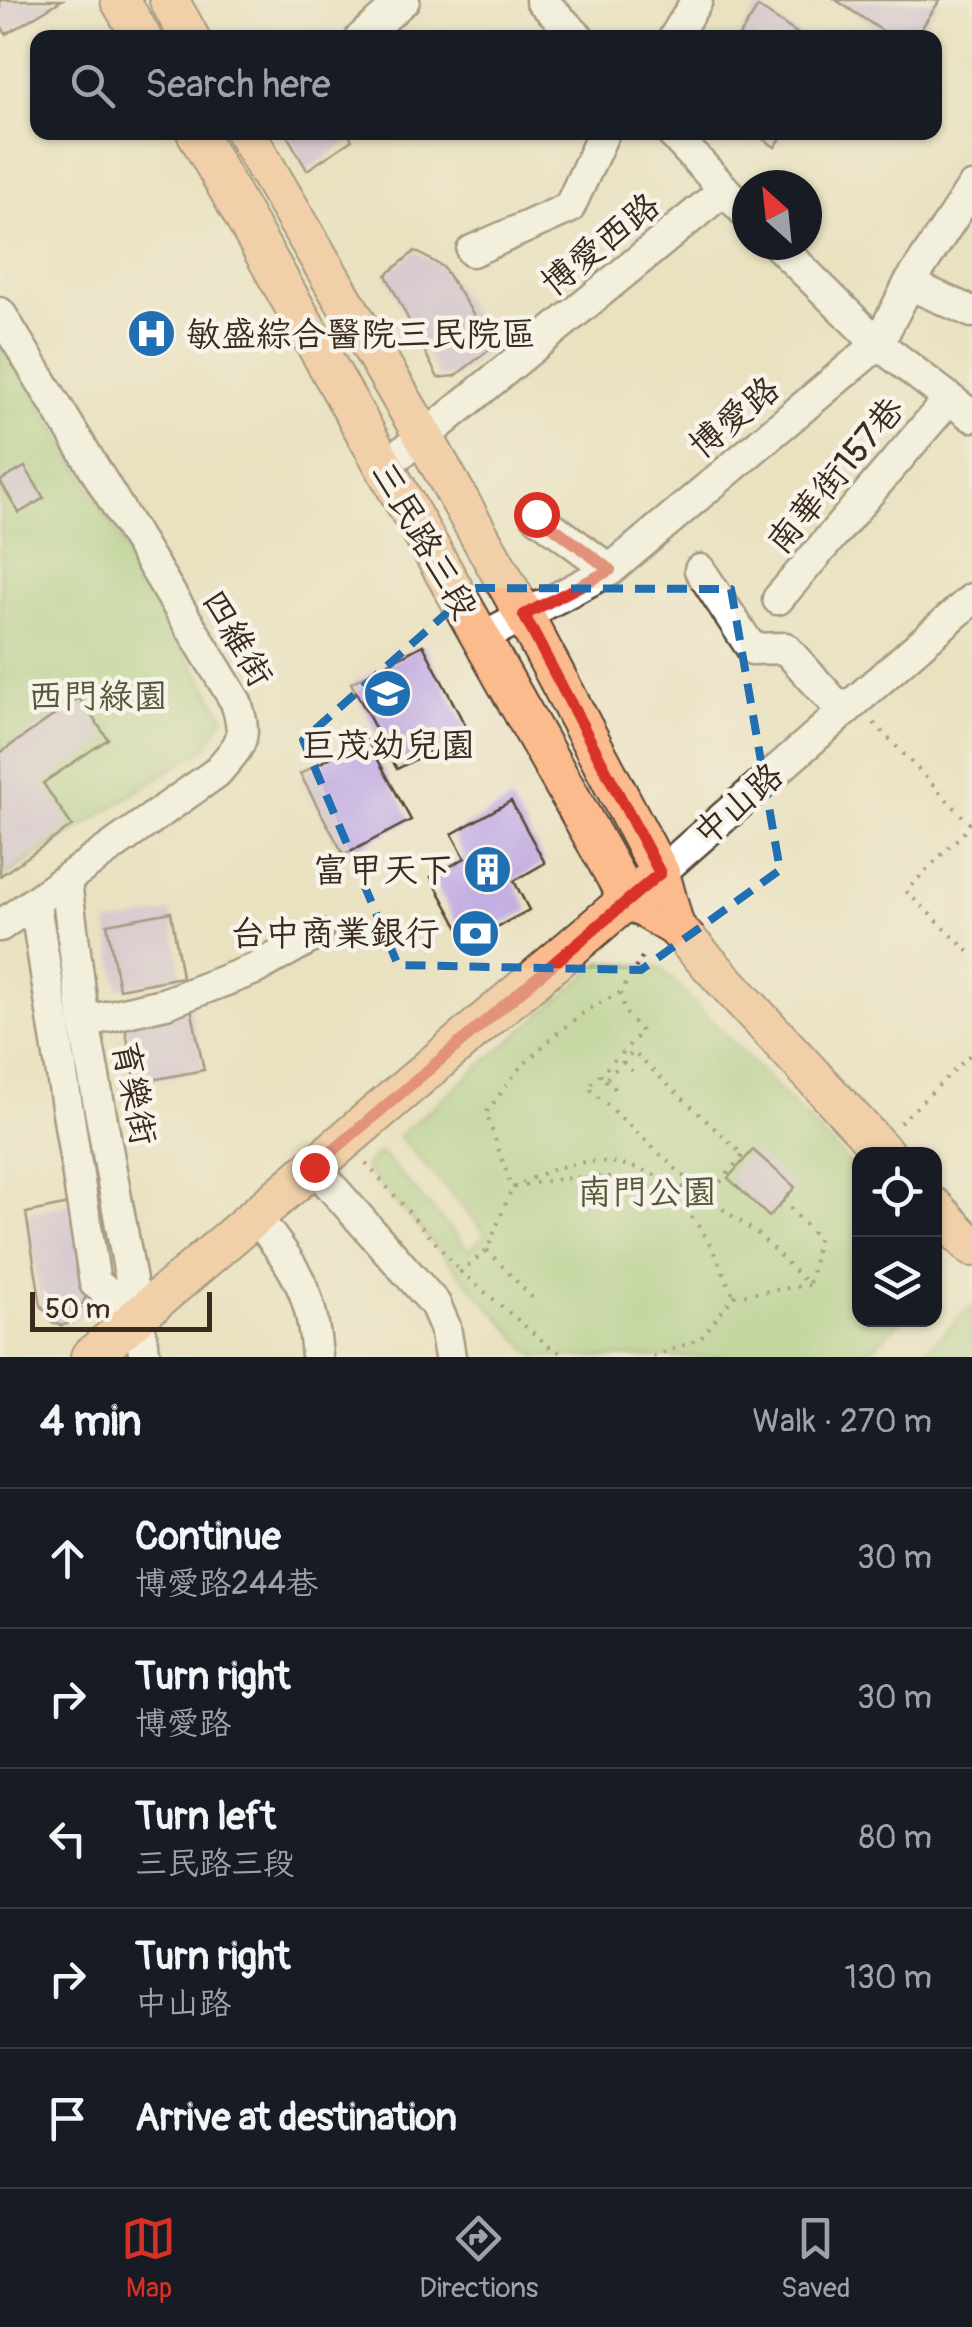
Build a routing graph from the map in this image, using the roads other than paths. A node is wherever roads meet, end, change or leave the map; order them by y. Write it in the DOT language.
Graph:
graph roads {
  1 [pos="120,0"];
  2 [pos="169,0"];
  3 [pos="404,0"];
  4 [pos="541,0"];
  5 [pos="698,0"];
  6 [pos="137,30"];
  7 [pos="186,30"];
  8 [pos="370,30"];
  9 [pos="571,30"];
  10 [pos="679,30"];
  11 [pos="251,140"];
  12 [pos="600,140"];
  13 [pos="678,140"];
  14 [pos="203,146"];
  15 [pos="972,188"];
  16 [pos="723,191"];
  17 [pos="732,200"];
  18 [pos="472,251"];
  19 [pos="793,260"];
  20 [pos="909,284"];
  21 [pos="972,312"];
  22 [pos="0,313"];
  23 [pos="878,344"];
  24 [pos="960,407"];
  25 [pos="424,437"];
  26 [pos="382,466"];
  27 [pos="536,514"];
  28 [pos="610,570"];
  29 [pos="700,570"];
  30 [pos="778,599"];
  31 [pos="972,599"];
  32 [pos="524,615"];
  33 [pos="482,638"];
  34 [pos="849,707"];
  35 [pos="660,873"];
  36 [pos="66,882"];
  37 [pos="628,899"];
  38 [pos="35,904"];
  39 [pos="0,926"];
  40 [pos="676,927"];
  41 [pos="317,934"];
  42 [pos="84,1022"];
  43 [pos="888,1143"];
  44 [pos="314,1167"];
  45 [pos="254,1215"];
  46 [pos="942,1216"];
  47 [pos="972,1248"];
  48 [pos="140,1316"];
  49 [pos="90,1357"];
  50 [pos="145,1357"];
  51 [pos="317,1357"];
  52 [pos="450,1357"];
  1 -- 6 [label="main road"];
  2 -- 7 [label="main road"];
  3 -- 8 [label="street"];
  4 -- 9 [label="street"];
  5 -- 10 [label="street"];
  11 -- 25 [label="main road, 三民路三段"];
  12 -- 18 [label="street"];
  13 -- 16 [label="street"];
  14 -- 26 [label="main road, 三民路三段"];
  15 -- 20 [label="street, 博愛路"];
  16 -- 17 [label="street"];
  16 -- 25 [label="street, 博愛西路"];
  19 -- 23 [label="street"];
  20 -- 21 [label="street"];
  20 -- 23 [label="street, 博愛路"];
  22 -- 36 [label="street, 四維街"];
  23 -- 24 [label="street"];
  23 -- 28 [label="street, 博愛路"];
  24 -- 30 [label="street, 南華街157巷"];
  25 -- 26 [label="street, 博愛西路"];
  25 -- 32 [label="main road, 三民路三段"];
  26 -- 33 [label="main road, 三民路三段"];
  27 -- 28 [label="street"];
  28 -- 32 [label="street, 博愛路"];
  29 -- 34 [label="street"];
  31 -- 34 [label="street, 中山路"];
  32 -- 33 [label="street, 博愛路"];
  32 -- 35 [label="main road, 三民路三段"];
  33 -- 37 [label="main road, 三民路三段"];
  34 -- 35 [label="street, 中山路"];
  35 -- 37 [label="main road, 中山路"];
  35 -- 40 [label="main road, 三民路三段"];
  36 -- 38 [label="street, 四維街"];
  36 -- 42 [label="street, 育樂街"];
  37 -- 40 [label="main road, 三民路三段"];
  37 -- 44 [label="main road, 中山路"];
  38 -- 39 [label="street, 四維街"];
  38 -- 48 [label="street, 育樂街"];
  40 -- 43 [label="main road, 三民路三段"];
  41 -- 42 [label="street"];
  42 -- 48 [label="street, 育樂街"];
  44 -- 45 [label="main road, 中山路"];
  44 -- 52 [label="street"];
  45 -- 48 [label="main road, 中山路"];
  45 -- 51 [label="street"];
  46 -- 47 [label="main road"];
  48 -- 49 [label="main road, 中山路"];
  48 -- 50 [label="street, 育樂街"];
}
